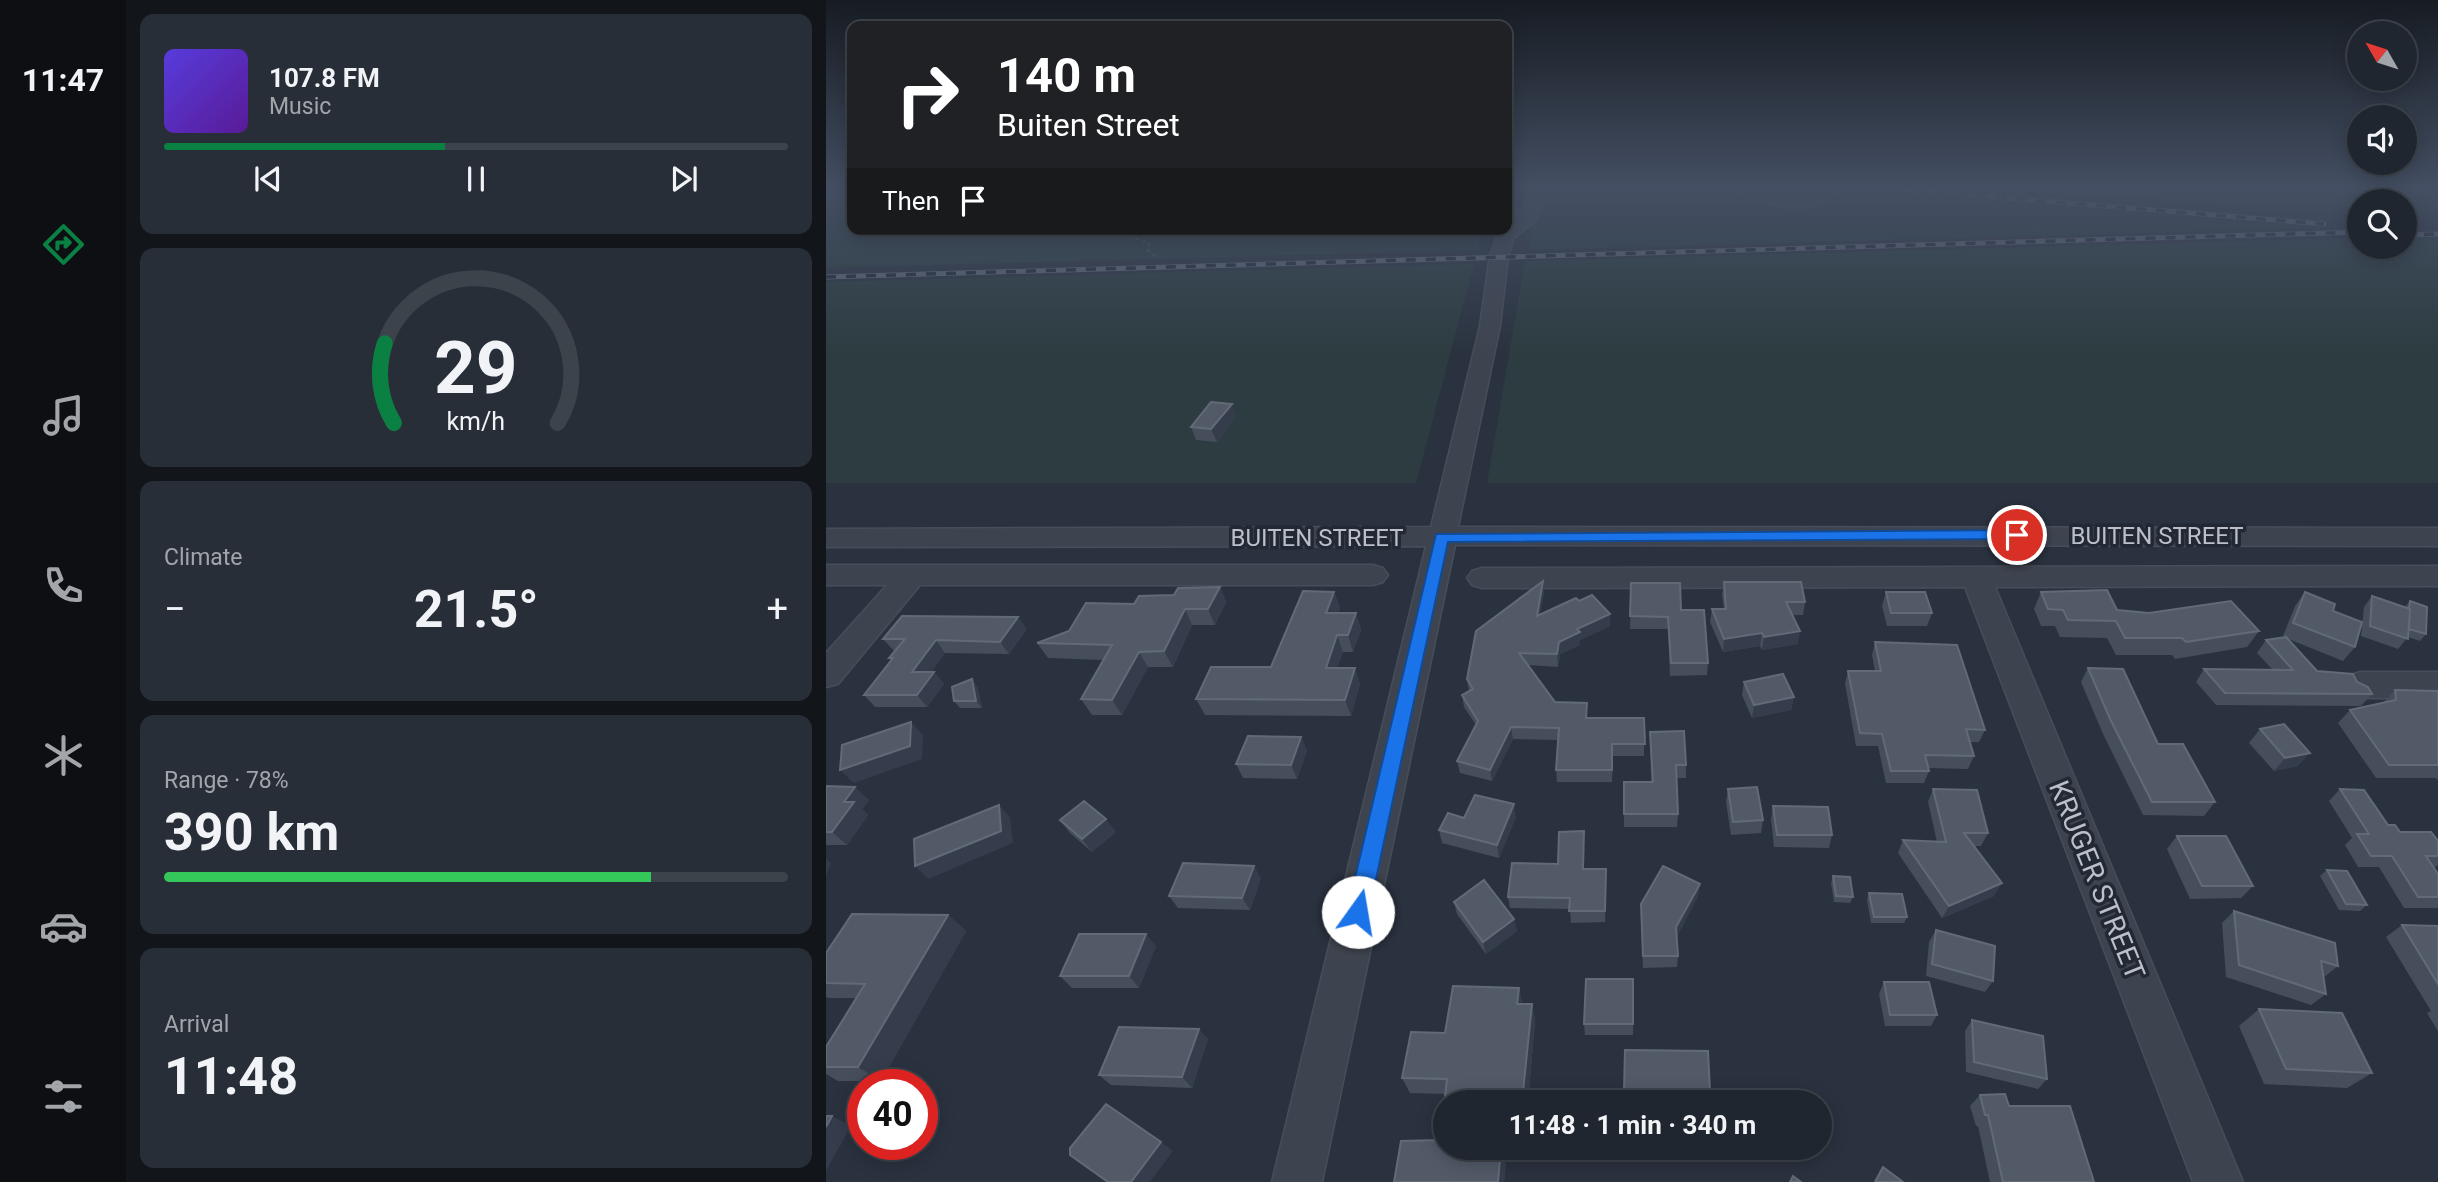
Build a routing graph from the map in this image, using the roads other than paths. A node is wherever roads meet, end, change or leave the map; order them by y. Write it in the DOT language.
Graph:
graph roads {
  1 [pos="1501,244"];
  2 [pos="1441,537"];
  3 [pos="2438,537"];
  4 [pos="826,538"];
  5 [pos="913,574"];
  6 [pos="826,575"];
  7 [pos="1373,575"];
  8 [pos="2438,576"];
  9 [pos="1482,578"];
  10 [pos="1977,579"];
  11 [pos="826,675"];
  12 [pos="2360,685"];
  13 [pos="2438,685"];
  14 [pos="1297,1182"];
  15 [pos="2218,1182"];
  1 -- 2 [label="street"];
  2 -- 3 [label="street, BUITEN STREET"];
  2 -- 4 [label="street, BUITEN STREET"];
  2 -- 14 [label="street"];
  5 -- 6 [label="street, BUITEN STREET"];
  5 -- 7 [label="street, BUITEN STREET"];
  5 -- 11 [label="street"];
  8 -- 10 [label="street, BUITEN STREET"];
  9 -- 10 [label="street, BUITEN STREET"];
  10 -- 15 [label="street, KRUGER STREET"];
  12 -- 13 [label="street"];
}
